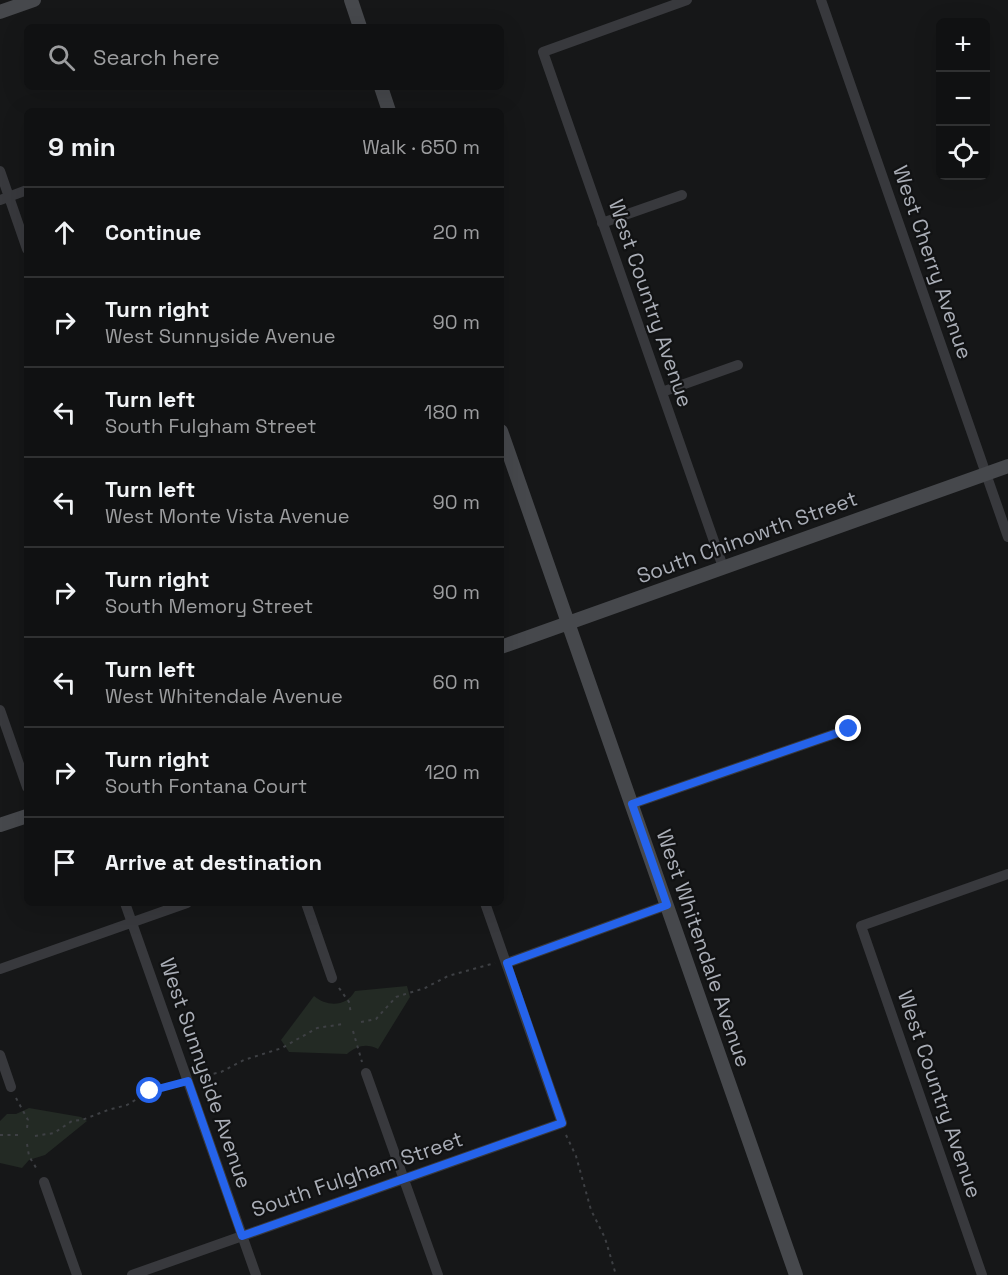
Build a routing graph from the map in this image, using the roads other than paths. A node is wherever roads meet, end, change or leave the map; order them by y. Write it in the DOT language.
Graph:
graph roads {
  1 [pos="34,0"];
  2 [pos="351,0"];
  3 [pos="687,0"];
  4 [pos="821,0"];
  5 [pos="0,12"];
  6 [pos="359,24"];
  7 [pos="382,90"];
  8 [pos="388,108"];
  9 [pos="0,171"];
  10 [pos="24,191"];
  11 [pos="682,195"];
  12 [pos="4,198"];
  13 [pos="602,223"];
  14 [pos="24,242"];
  15 [pos="738,365"];
  16 [pos="662,392"];
  17 [pos="504,440"];
  18 [pos="1008,466"];
  19 [pos="986,474"];
  20 [pos="1008,537"];
  21 [pos="723,567"];
  22 [pos="568,623"];
  23 [pos="504,646"];
  24 [pos="0,710"];
  25 [pos="849,729"];
  26 [pos="24,778"];
  27 [pos="632,804"];
  28 [pos="24,817"];
  29 [pos="0,825"];
  30 [pos="1008,874"];
  31 [pos="667,905"];
  32 [pos="126,906"];
  33 [pos="180,906"];
  34 [pos="307,906"];
  35 [pos="486,906"];
  36 [pos="132,923"];
  37 [pos="507,963"];
  38 [pos="0,969"];
  39 [pos="332,978"];
  40 [pos="0,1055"];
  41 [pos="366,1073"];
  42 [pos="11,1087"];
  43 [pos="403,1179"];
  44 [pos="44,1182"];
  45 [pos="242,1236"];
  46 [pos="77,1275"];
  47 [pos="132,1275"];
  48 [pos="256,1275"];
  49 [pos="438,1275"];
  50 [pos="796,1275"];
  51 [pos="982,1275"];
  1 -- 5 [label="street"];
  2 -- 6 [label="street"];
  3 -- 13 [label="street, West Country Avenue"];
  4 -- 19 [label="street, West Cherry Avenue"];
  7 -- 8 [label="street"];
  9 -- 12 [label="street"];
  10 -- 12 [label="street"];
  11 -- 13 [label="street"];
  12 -- 14 [label="street"];
  13 -- 16 [label="street, West Country Avenue"];
  15 -- 16 [label="street"];
  16 -- 21 [label="street, West Country Avenue"];
  17 -- 22 [label="street, West Whitendale Avenue"];
  18 -- 19 [label="street, South Chinowth Street"];
  19 -- 20 [label="street, West Cherry Avenue"];
  19 -- 21 [label="street, South Chinowth Street"];
  21 -- 22 [label="street, South Chinowth Street"];
  22 -- 23 [label="street, South Chinowth Street"];
  22 -- 27 [label="street, West Whitendale Avenue"];
  24 -- 26 [label="street"];
  25 -- 27 [label="street"];
  27 -- 31 [label="street, West Whitendale Avenue"];
  28 -- 29 [label="street"];
  30 -- 51 [label="street, West Country Avenue"];
  31 -- 37 [label="street"];
  31 -- 50 [label="street, West Whitendale Avenue"];
  32 -- 36 [label="street, West Sunnyside Avenue"];
  33 -- 36 [label="street"];
  34 -- 39 [label="street"];
  35 -- 37 [label="street"];
  36 -- 38 [label="street"];
  36 -- 45 [label="street, West Sunnyside Avenue"];
  37 -- 43 [label="street, South Fulgham Street"];
  40 -- 42 [label="street"];
  41 -- 43 [label="street"];
  43 -- 45 [label="street, South Fulgham Street"];
  43 -- 49 [label="street"];
  44 -- 46 [label="street"];
  45 -- 47 [label="street, South Fulgham Street"];
  45 -- 48 [label="street, West Sunnyside Avenue"];
}
